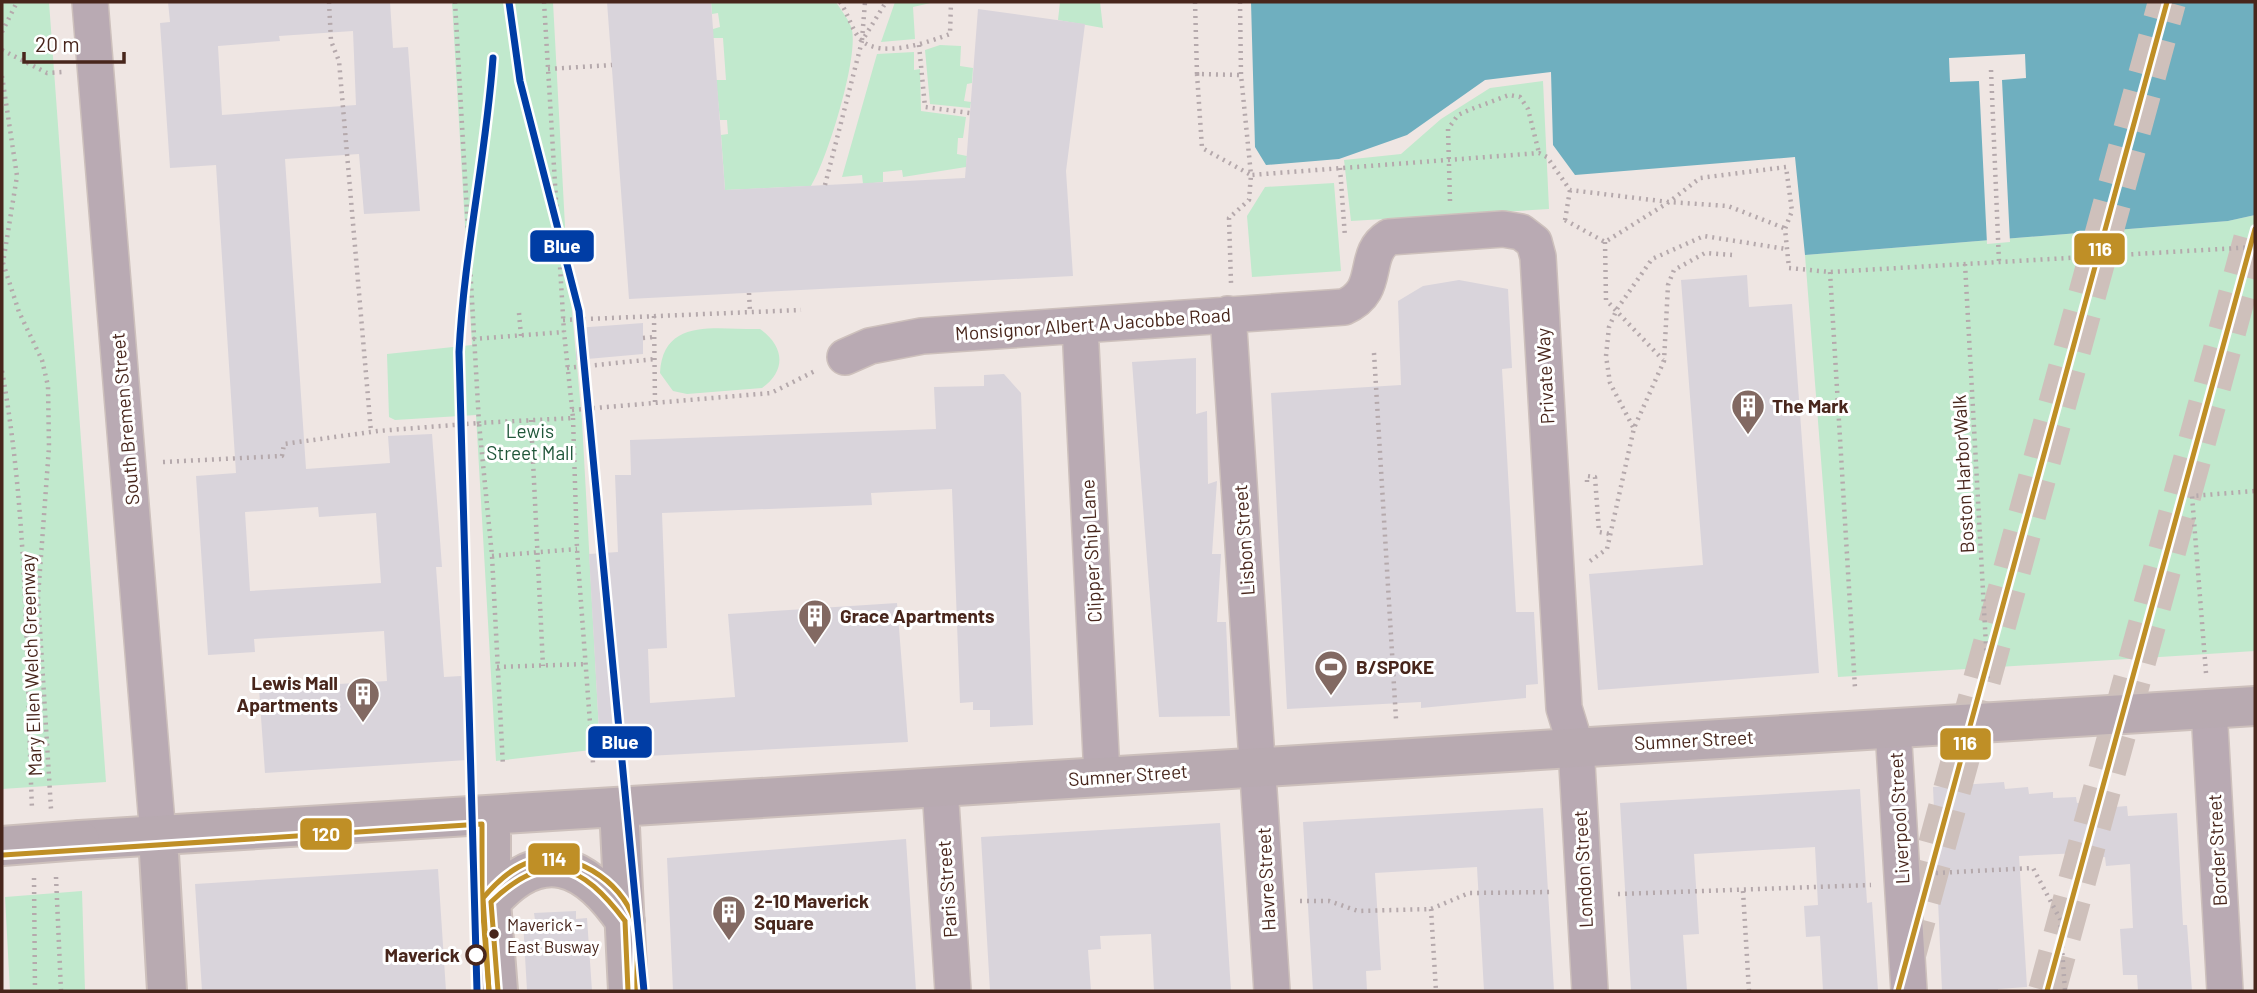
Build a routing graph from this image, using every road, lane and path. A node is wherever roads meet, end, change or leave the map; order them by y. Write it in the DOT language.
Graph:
graph roads {
  1 [pos="16,2"];
  2 [pos="90,2"];
  3 [pos="329,2"];
  4 [pos="455,2"];
  5 [pos="544,2"];
  6 [pos="840,2"];
  7 [pos="864,2"];
  8 [pos="886,2"];
  9 [pos="951,2"];
  10 [pos="1195,2"];
  11 [pos="1240,2"];
  12 [pos="2,32"];
  13 [pos="862,41"];
  14 [pos="919,45"];
  15 [pos="2,50"];
  16 [pos="612,65"];
  17 [pos="95,69"];
  18 [pos="548,69"];
  19 [pos="1990,70"];
  20 [pos="1197,74"];
  21 [pos="1241,75"];
  22 [pos="2,76"];
  23 [pos="970,113"];
  24 [pos="1539,153"];
  25 [pos="1449,159"];
  26 [pos="1340,168"];
  27 [pos="1251,175"];
  28 [pos="825,185"];
  29 [pos="1570,190"];
  30 [pos="1669,202"];
  31 [pos="1450,207"];
  32 [pos="1565,220"];
  33 [pos="1564,228"];
  34 [pos="1785,229"];
  35 [pos="1605,242"];
  36 [pos="2255,247"];
  37 [pos="1787,249"];
  38 [pos="1346,251"];
  39 [pos="1732,255"];
  40 [pos="1999,262"];
  41 [pos="2,263"];
  42 [pos="1965,264"];
  43 [pos="1830,272"];
  44 [pos="748,293"];
  45 [pos="1229,299"];
  46 [pos="1345,307"];
  47 [pos="1616,309"];
  48 [pos="802,310"];
  49 [pos="750,312"];
  50 [pos="519,313"];
  51 [pos="654,316"];
  52 [pos="563,320"];
  53 [pos="1080,326"];
  54 [pos="564,332"];
  55 [pos="521,335"];
  56 [pos="654,337"];
  57 [pos="473,338"];
  58 [pos="643,338"];
  59 [pos="1374,353"];
  60 [pos="627,355"];
  61 [pos="845,357"];
  62 [pos="654,359"];
  63 [pos="1664,361"];
  64 [pos="627,362"];
  65 [pos="567,368"];
  66 [pos="2,371"];
  67 [pos="655,403"];
  68 [pos="572,410"];
  69 [pos="573,418"];
  70 [pos="531,420"];
  71 [pos="479,423"];
  72 [pos="1633,428"];
  73 [pos="370,432"];
  74 [pos="163,463"];
  75 [pos="1588,488"];
  76 [pos="2255,491"];
  77 [pos="1610,534"];
  78 [pos="577,549"];
  79 [pos="537,552"];
  80 [pos="492,556"];
  81 [pos="1581,568"];
  82 [pos="587,664"];
  83 [pos="543,666"];
  84 [pos="497,667"];
  85 [pos="1988,682"];
  86 [pos="1855,688"];
  87 [pos="2255,706"];
  88 [pos="2209,709"];
  89 [pos="1396,719"];
  90 [pos="1893,728"];
  91 [pos="1576,747"];
  92 [pos="593,763"];
  93 [pos="503,766"];
  94 [pos="1259,766"];
  95 [pos="1102,776"];
  96 [pos="940,787"];
  97 [pos="619,807"];
  98 [pos="52,812"];
  99 [pos="32,814"];
  100 [pos="491,815"];
  101 [pos="158,836"];
  102 [pos="2,846"];
  103 [pos="68,853"];
  104 [pos="34,869"];
  105 [pos="1925,874"];
  106 [pos="1872,885"];
  107 [pos="1743,891"];
  108 [pos="1553,892"];
  109 [pos="1611,895"];
  110 [pos="1295,901"];
  111 [pos="491,902"];
  112 [pos="1431,909"];
  113 [pos="625,921"];
  114 [pos="35,991"];
  115 [pos="61,991"];
  116 [pos="167,991"];
  117 [pos="498,991"];
  118 [pos="628,991"];
  119 [pos="953,991"];
  120 [pos="1272,991"];
  121 [pos="1436,991"];
  122 [pos="1590,991"];
  123 [pos="1749,991"];
  124 [pos="1909,991"];
  125 [pos="2065,991"];
  126 [pos="2225,991"];
  1 -- 12 [label="path"];
  2 -- 17 [label="street, South Bremen Street"];
  3 -- 73 [label="path"];
  4 -- 57 [label="path"];
  5 -- 18 [label="path"];
  6 -- 13 [label="path"];
  7 -- 13 [label="path"];
  8 -- 13 [label="path"];
  9 -- 14 [label="path"];
  10 -- 20 [label="path"];
  11 -- 21 [label="path"];
  13 -- 14 [label="path"];
  13 -- 28 [label="path"];
  14 -- 23 [label="path"];
  15 -- 17 [label="path"];
  16 -- 18 [label="path"];
  17 -- 101 [label="street, South Bremen Street"];
  18 -- 52 [label="path"];
  19 -- 40 [label="path"];
  20 -- 21 [label="path"];
  20 -- 27 [label="path"];
  21 -- 27 [label="path"];
  22 -- 41 [label="path"];
  24 -- 25 [label="path"];
  24 -- 25 [label="path"];
  24 -- 29 [label="path"];
  25 -- 26 [label="path"];
  25 -- 31 [label="path"];
  26 -- 27 [label="path"];
  26 -- 38 [label="path"];
  27 -- 45 [label="path"];
  29 -- 30 [label="path"];
  29 -- 32 [label="path"];
  30 -- 34 [label="path"];
  30 -- 34 [label="path"];
  30 -- 35 [label="path"];
  32 -- 33 [label="path"];
  32 -- 35 [label="path"];
  34 -- 37 [label="path"];
  35 -- 47 [label="path"];
  36 -- 40 [label="path"];
  37 -- 43 [label="path"];
  37 -- 47 [label="path"];
  39 -- 63 [label="path"];
  40 -- 42 [label="path"];
  41 -- 98 [label="path, Mary Ellen Welch Greenway"];
  42 -- 43 [label="path"];
  42 -- 85 [label="path, Boston HarborWalk"];
  43 -- 86 [label="path"];
  44 -- 49 [label="path"];
  45 -- 46 [label="street, Monsignor Albert A Jacobbe Road"];
  45 -- 53 [label="street, Monsignor Albert A Jacobbe Road"];
  45 -- 94 [label="street, Lisbon Street"];
  46 -- 91 [label="street, Private Way"];
  47 -- 63 [label="path"];
  47 -- 72 [label="path"];
  48 -- 49 [label="path"];
  49 -- 51 [label="path"];
  50 -- 55 [label="path"];
  51 -- 52 [label="path"];
  51 -- 56 [label="path"];
  52 -- 54 [label="path"];
  53 -- 61 [label="street, Monsignor Albert A Jacobbe Road"];
  53 -- 95 [label="street, Clipper Ship Lane"];
  54 -- 55 [label="path"];
  54 -- 65 [label="path"];
  55 -- 57 [label="path"];
  56 -- 58 [label="path"];
  56 -- 62 [label="path"];
  57 -- 71 [label="path"];
  59 -- 89 [label="path"];
  60 -- 64 [label="path"];
  61 -- 67 [label="path"];
  62 -- 64 [label="path"];
  62 -- 67 [label="path"];
  63 -- 72 [label="path"];
  64 -- 65 [label="path"];
  65 -- 68 [label="path"];
  66 -- 99 [label="path"];
  67 -- 68 [label="path"];
  68 -- 69 [label="path"];
  69 -- 70 [label="path"];
  69 -- 78 [label="path"];
  70 -- 71 [label="path"];
  70 -- 79 [label="path"];
  71 -- 73 [label="path"];
  71 -- 80 [label="path"];
  72 -- 77 [label="path"];
  73 -- 74 [label="path"];
  75 -- 77 [label="path"];
  76 -- 88 [label="path"];
  77 -- 81 [label="path"];
  78 -- 79 [label="path"];
  78 -- 82 [label="path"];
  79 -- 80 [label="path"];
  79 -- 83 [label="path"];
  80 -- 84 [label="path"];
  82 -- 83 [label="path"];
  82 -- 92 [label="path"];
  83 -- 84 [label="path"];
  84 -- 93 [label="path"];
  87 -- 88 [label="street, Sumner Street"];
  88 -- 90 [label="street, Sumner Street"];
  88 -- 126 [label="street, Border Street"];
  90 -- 91 [label="street, Sumner Street"];
  90 -- 124 [label="street, Liverpool Street"];
  91 -- 94 [label="street, Sumner Street"];
  91 -- 122 [label="street, London Street"];
  94 -- 95 [label="street, Sumner Street"];
  94 -- 120 [label="street, Havre Street"];
  95 -- 96 [label="street, Sumner Street"];
  96 -- 97 [label="street, Sumner Street"];
  96 -- 119 [label="street, Paris Street"];
  97 -- 100 [label="street, Sumner Street"];
  97 -- 113 [label="street"];
  100 -- 101 [label="street, Sumner Street"];
  100 -- 111 [label="street"];
  101 -- 103 [label="street, Sumner Street"];
  101 -- 116 [label="street"];
  102 -- 103 [label="street, Sumner Street, bridge"];
  103 -- 115 [label="path"];
  104 -- 114 [label="path"];
  105 -- 125 [label="path"];
  106 -- 107 [label="path"];
  107 -- 109 [label="path"];
  107 -- 123 [label="path"];
  108 -- 112 [label="path"];
  110 -- 112 [label="path"];
  111 -- 113 [label="street"];
  111 -- 117 [label="street"];
  112 -- 121 [label="path"];
  113 -- 118 [label="street"];
}
